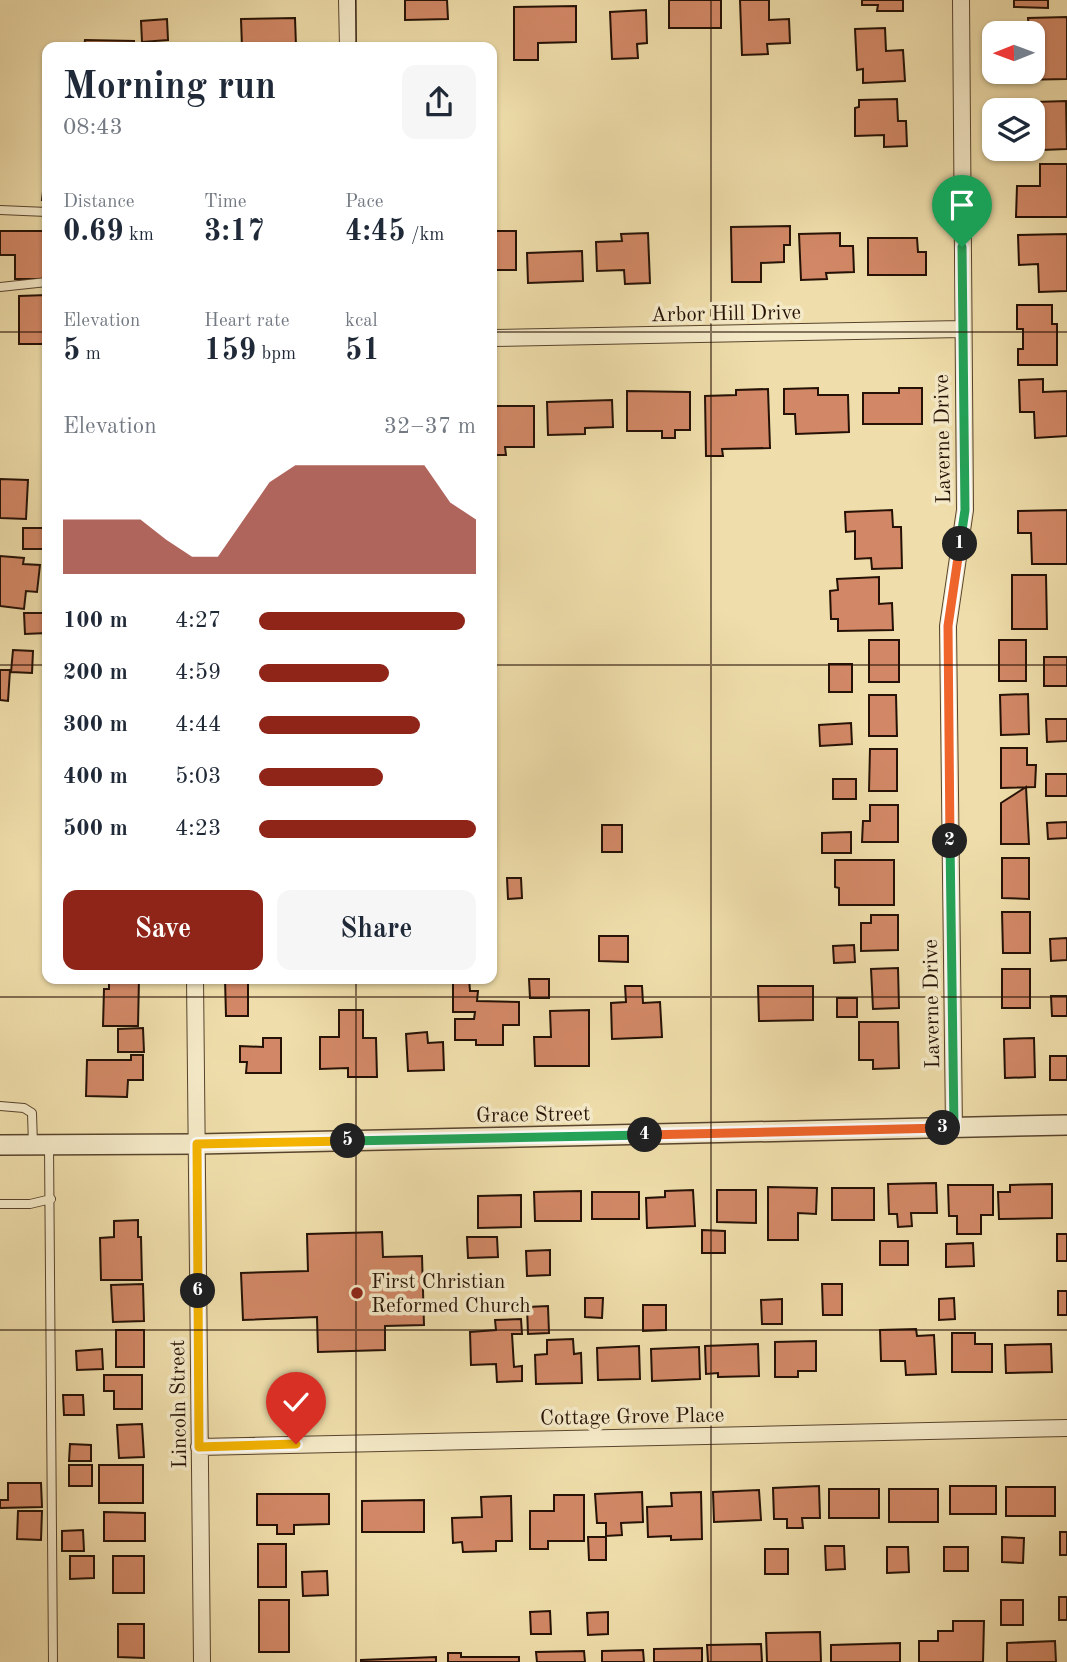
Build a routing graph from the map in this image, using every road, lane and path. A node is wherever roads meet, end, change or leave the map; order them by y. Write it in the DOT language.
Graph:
graph roads {
  1 [pos="347,0"];
  2 [pos="961,0"];
  3 [pos="348,42"];
  4 [pos="0,210"];
  5 [pos="42,212"];
  6 [pos="42,283"];
  7 [pos="0,287"];
  8 [pos="962,329"];
  9 [pos="497,338"];
  10 [pos="195,984"];
  11 [pos="0,1106"];
  12 [pos="1067,1125"];
  13 [pos="954,1128"];
  14 [pos="41,1144"];
  15 [pos="197,1144"];
  16 [pos="0,1145"];
  17 [pos="51,1199"];
  18 [pos="0,1204"];
  19 [pos="1067,1428"];
  20 [pos="199,1447"];
  21 [pos="53,1662"];
  22 [pos="202,1662"];
  1 -- 3 [label="street"];
  2 -- 8 [label="street, Laverne Drive"];
  4 -- 5 [label="lane"];
  6 -- 7 [label="lane"];
  8 -- 9 [label="street, Arbor Hill Drive"];
  8 -- 13 [label="street, Laverne Drive"];
  10 -- 15 [label="street, Lincoln Street"];
  11 -- 14 [label="lane"];
  12 -- 13 [label="street, Grace Street"];
  13 -- 15 [label="street, Grace Street"];
  14 -- 15 [label="street, Grace Street"];
  14 -- 16 [label="street, Grace Street"];
  14 -- 17 [label="lane"];
  15 -- 20 [label="street, Lincoln Street"];
  17 -- 18 [label="lane"];
  17 -- 21 [label="lane"];
  19 -- 20 [label="street, Cottage Grove Place"];
  20 -- 22 [label="street, Lincoln Street"];
}
